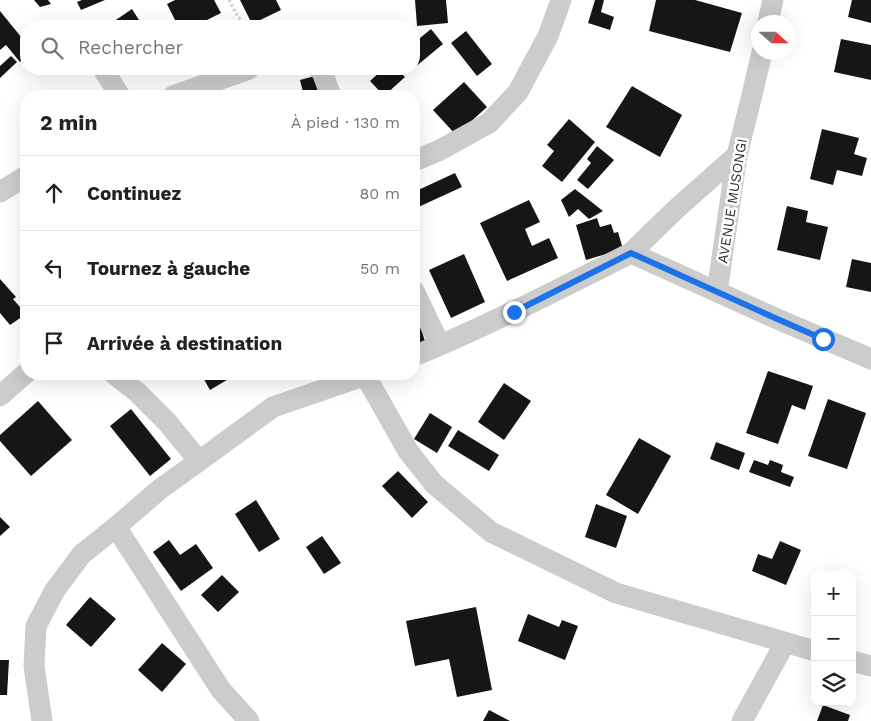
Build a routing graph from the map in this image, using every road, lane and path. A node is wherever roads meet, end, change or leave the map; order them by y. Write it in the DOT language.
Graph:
graph roads {
  1 [pos="229,0"];
  2 [pos="560,0"];
  3 [pos="773,0"];
  4 [pos="770,15"];
  5 [pos="241,20"];
  6 [pos="760,60"];
  7 [pos="107,75"];
  8 [pos="232,75"];
  9 [pos="323,75"];
  10 [pos="116,90"];
  11 [pos="190,90"];
  12 [pos="329,90"];
  13 [pos="736,155"];
  14 [pos="420,158"];
  15 [pos="20,180"];
  16 [pos="0,192"];
  17 [pos="631,253"];
  18 [pos="718,292"];
  19 [pos="420,303"];
  20 [pos="440,345"];
  21 [pos="420,353"];
  22 [pos="871,359"];
  23 [pos="20,378"];
  24 [pos="122,380"];
  25 [pos="350,380"];
  26 [pos="370,380"];
  27 [pos="0,396"];
  28 [pos="199,462"];
  29 [pos="116,527"];
  30 [pos="785,643"];
  31 [pos="811,650"];
  32 [pos="856,662"];
  33 [pos="871,666"];
  34 [pos="42,721"];
  35 [pos="248,721"];
  36 [pos="742,721"];
  1 -- 5 [label="path"];
  2 -- 14 [label="street"];
  3 -- 4 [label="street"];
  6 -- 13 [label="street, AVENUE MUSONGI"];
  7 -- 10 [label="street"];
  8 -- 11 [label="street"];
  9 -- 12 [label="street"];
  13 -- 17 [label="street"];
  13 -- 18 [label="street, AVENUE MUSONGI"];
  15 -- 16 [label="street"];
  17 -- 18 [label="street"];
  17 -- 20 [label="street"];
  18 -- 22 [label="street"];
  19 -- 20 [label="street"];
  20 -- 21 [label="street"];
  23 -- 27 [label="street"];
  24 -- 28 [label="street"];
  25 -- 28 [label="street"];
  26 -- 30 [label="street"];
  28 -- 29 [label="street"];
  29 -- 34 [label="street"];
  29 -- 35 [label="street"];
  30 -- 31 [label="street"];
  30 -- 36 [label="street"];
  32 -- 33 [label="street"];
}
